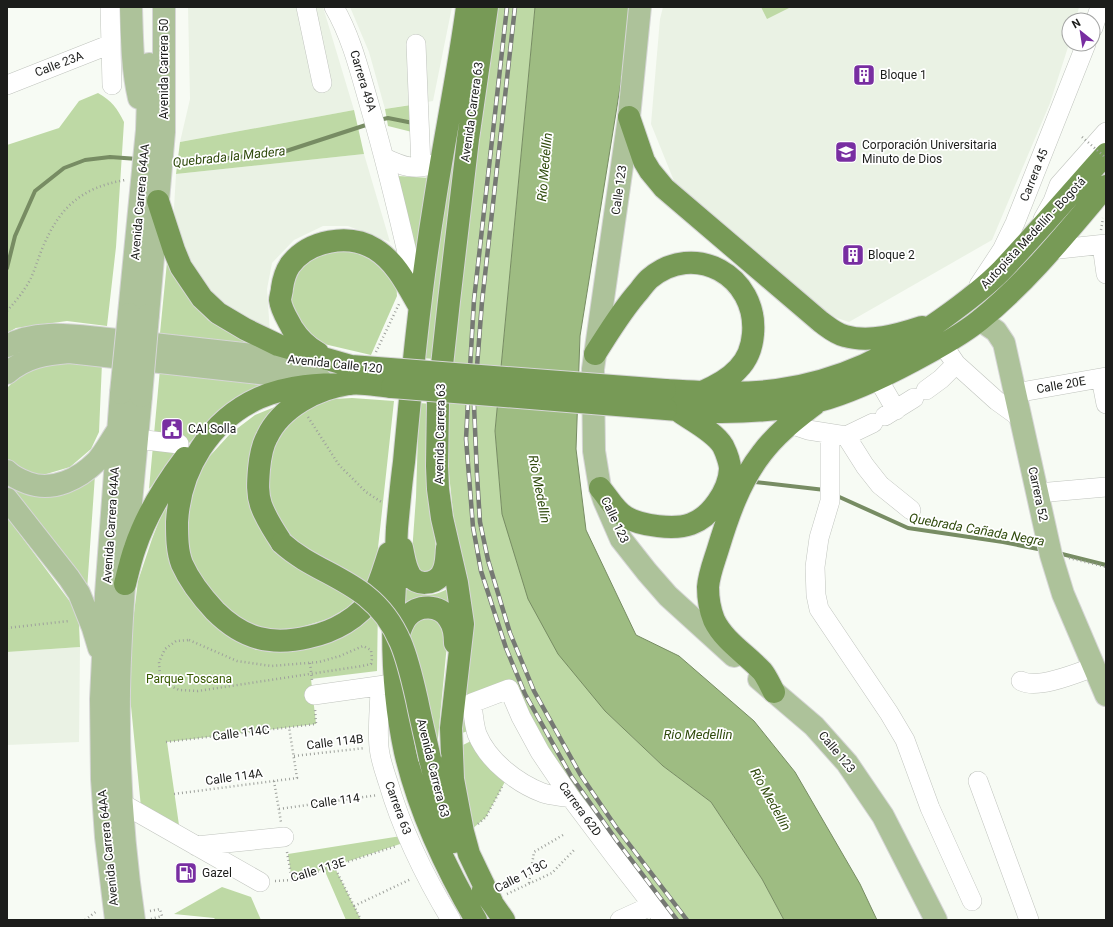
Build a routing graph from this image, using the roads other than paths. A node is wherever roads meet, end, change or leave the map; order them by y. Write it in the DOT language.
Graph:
graph roads {
  1 [pos="110,7"];
  2 [pos="131,7"];
  3 [pos="149,7"];
  4 [pos="164,7"];
  5 [pos="175,7"];
  6 [pos="306,7"];
  7 [pos="334,7"];
  8 [pos="467,7"];
  9 [pos="487,7"];
  10 [pos="640,7"];
  11 [pos="111,44"];
  12 [pos="416,44"];
  13 [pos="1083,52"];
  14 [pos="322,83"];
  15 [pos="7,85"];
  16 [pos="112,85"];
  17 [pos="629,116"];
  18 [pos="155,131"];
  19 [pos="1106,132"];
  20 [pos="1106,154"];
  21 [pos="385,158"];
  22 [pos="442,161"];
  23 [pos="421,167"];
  24 [pos="142,179"];
  25 [pos="1106,186"];
  26 [pos="1106,198"];
  27 [pos="158,201"];
  28 [pos="1035,233"];
  29 [pos="1057,243"];
  30 [pos="1104,245"];
  31 [pos="1106,274"];
  32 [pos="970,300"];
  33 [pos="409,304"];
  34 [pos="139,314"];
  35 [pos="980,320"];
  36 [pos="938,322"];
  37 [pos="943,345"];
  38 [pos="7,346"];
  39 [pos="595,354"];
  40 [pos="956,364"];
  41 [pos="7,373"];
  42 [pos="351,375"];
  43 [pos="878,378"];
  44 [pos="1104,378"];
  45 [pos="702,392"];
  46 [pos="1016,393"];
  47 [pos="818,402"];
  48 [pos="669,403"];
  49 [pos="1106,404"];
  50 [pos="885,416"];
  51 [pos="226,417"];
  52 [pos="1022,419"];
  53 [pos="790,424"];
  54 [pos="128,434"];
  55 [pos="838,435"];
  56 [pos="179,444"];
  57 [pos="7,470"];
  58 [pos="1106,487"];
  59 [pos="600,488"];
  60 [pos="1038,493"];
  61 [pos="7,499"];
  62 [pos="911,510"];
  63 [pos="397,530"];
  64 [pos="447,541"];
  65 [pos="282,542"];
  66 [pos="125,584"];
  67 [pos="393,656"];
  68 [pos="103,661"];
  69 [pos="1094,667"];
  70 [pos="1021,680"];
  71 [pos="388,685"];
  72 [pos="774,692"];
  73 [pos="1106,695"];
  74 [pos="314,696"];
  75 [pos="463,702"];
  76 [pos="477,733"];
  77 [pos="451,745"];
  78 [pos="978,781"];
  79 [pos="571,798"];
  80 [pos="123,804"];
  81 [pos="284,838"];
  82 [pos="196,846"];
  83 [pos="260,882"];
  84 [pos="972,901"];
  85 [pos="492,902"];
  86 [pos="109,913"];
  87 [pos="659,913"];
  88 [pos="142,916"];
  89 [pos="451,920"];
  90 [pos="476,920"];
  91 [pos="504,920"];
  92 [pos="620,920"];
  93 [pos="936,920"];
  94 [pos="1029,920"];
  1 -- 11 [label="street"];
  2 -- 18 [label="main road"];
  3 -- 18 [label="main road, Avenida Carrera 50"];
  4 -- 18 [label="main road, Avenida Carrera 50"];
  5 -- 18 [label="main road"];
  6 -- 14 [label="street"];
  7 -- 21 [label="street, Carrera 49A"];
  8 -- 22 [label="highway, Avenida Carrera 63"];
  9 -- 64 [label="highway, Avenida Carrera 63"];
  10 -- 17 [label="main road, Calle 123"];
  11 -- 15 [label="street, Calle 23A"];
  11 -- 16 [label="street"];
  12 -- 23 [label="street"];
  13 -- 32 [label="street, Carrera 45"];
  17 -- 36 [label="highway"];
  17 -- 39 [label="main road, Calle 123"];
  18 -- 24 [label="main road, Avenida Carrera 64AA"];
  19 -- 28 [label="street"];
  20 -- 28 [label="highway, Autopista Medellín - Bogotá"];
  21 -- 23 [label="street"];
  21 -- 33 [label="street, Carrera 49A"];
  22 -- 23 [label="street"];
  22 -- 33 [label="highway, Avenida Carrera 63"];
  24 -- 27 [label="main road, Avenida Carrera 64AA"];
  24 -- 34 [label="main road, Avenida Carrera 64AA"];
  25 -- 29 [label="highway, Autopista Medellín - Bogotá"];
  26 -- 29 [label="street"];
  27 -- 34 [label="main road, Avenida Carrera 64AA"];
  27 -- 42 [label="highway"];
  28 -- 32 [label="highway, Autopista Medellín - Bogotá"];
  29 -- 30 [label="street"];
  29 -- 35 [label="highway, Autopista Medellín - Bogotá"];
  30 -- 31 [label="street"];
  32 -- 36 [label="highway, Autopista Medellín - Bogotá"];
  33 -- 42 [label="highway"];
  33 -- 63 [label="highway, Avenida Carrera 63"];
  34 -- 54 [label="main road, Avenida Carrera 64AA, bridge"];
  35 -- 37 [label="highway, Autopista Medellín - Bogotá"];
  35 -- 46 [label="main road, Carrera 52"];
  36 -- 45 [label="highway, Autopista Medellín - Bogotá"];
  37 -- 40 [label="street"];
  37 -- 43 [label="highway, Autopista Medellín - Bogotá"];
  38 -- 42 [label="main road, Avenida Calle 120"];
  39 -- 45 [label="highway"];
  39 -- 59 [label="main road, Calle 123"];
  40 -- 50 [label="street"];
  40 -- 52 [label="street"];
  41 -- 42 [label="main road, Avenida Calle 120"];
  42 -- 48 [label="highway, Avenida Calle 120, bridge"];
  42 -- 51 [label="highway"];
  42 -- 65 [label="highway, Avenida Calle 120"];
  43 -- 47 [label="highway, Autopista Medellín - Bogotá"];
  43 -- 50 [label="street"];
  44 -- 46 [label="street, Calle 20E"];
  44 -- 49 [label="street"];
  45 -- 48 [label="highway, Autopista Medellín - Bogotá"];
  46 -- 52 [label="main road, Carrera 52"];
  47 -- 48 [label="highway, Autopista Medellín - Bogotá"];
  47 -- 53 [label="highway"];
  48 -- 59 [label="highway"];
  50 -- 55 [label="street"];
  51 -- 63 [label="highway"];
  51 -- 66 [label="highway"];
  52 -- 60 [label="main road, Carrera 52"];
  53 -- 55 [label="street"];
  53 -- 72 [label="highway"];
  54 -- 56 [label="street"];
  54 -- 57 [label="main road"];
  54 -- 66 [label="main road, Avenida Carrera 64AA"];
  54 -- 68 [label="main road, Avenida Carrera 64AA"];
  55 -- 62 [label="street"];
  55 -- 84 [label="street"];
  58 -- 60 [label="street"];
  59 -- 72 [label="main road, Calle 123"];
  60 -- 69 [label="main road, Carrera 52"];
  61 -- 68 [label="main road"];
  63 -- 64 [label="highway"];
  63 -- 67 [label="highway, Avenida Carrera 63"];
  64 -- 75 [label="highway, Avenida Carrera 63"];
  65 -- 85 [label="highway, Avenida Carrera 63, bridge"];
  66 -- 80 [label="main road, Avenida Carrera 64AA"];
  67 -- 71 [label="highway, Avenida Carrera 63"];
  67 -- 75 [label="highway"];
  68 -- 86 [label="main road, Avenida Carrera 64AA"];
  69 -- 70 [label="street"];
  69 -- 73 [label="main road, Carrera 52"];
  71 -- 74 [label="street"];
  71 -- 89 [label="street, Carrera 63"];
  71 -- 90 [label="highway, Avenida Carrera 63"];
  72 -- 93 [label="main road, Calle 123"];
  75 -- 76 [label="street"];
  75 -- 77 [label="highway, Avenida Carrera 63"];
  75 -- 79 [label="street, Carrera 62D"];
  76 -- 77 [label="street"];
  76 -- 79 [label="street"];
  77 -- 85 [label="highway, Avenida Carrera 63"];
  78 -- 94 [label="street"];
  79 -- 87 [label="street, Carrera 62D"];
  80 -- 82 [label="street"];
  80 -- 88 [label="main road, Avenida Carrera 64AA"];
  81 -- 82 [label="street"];
  82 -- 83 [label="street"];
  85 -- 91 [label="highway, Avenida Carrera 63"];
  87 -- 92 [label="street"];
}
